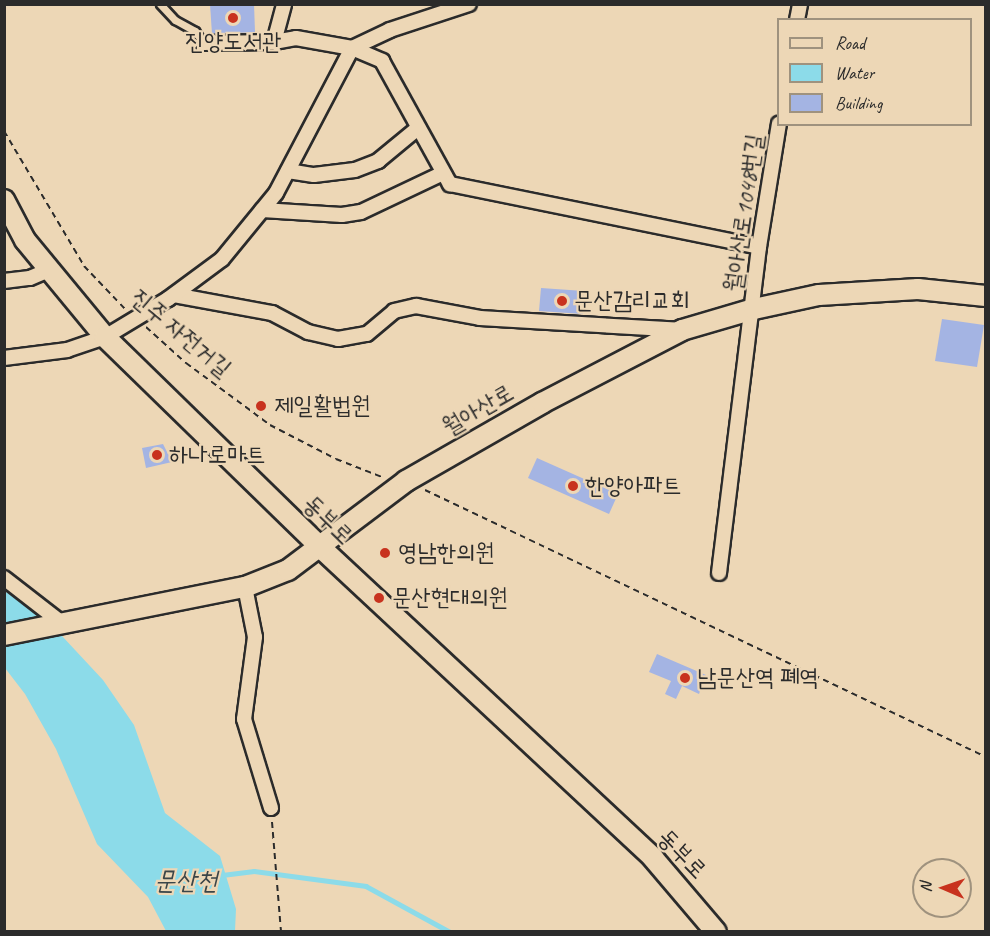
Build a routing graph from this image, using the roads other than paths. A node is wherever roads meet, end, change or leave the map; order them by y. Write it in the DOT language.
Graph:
graph roads {
  1 [pos="160,4"];
  2 [pos="284,4"];
  3 [pos="469,4"];
  4 [pos="274,42"];
  5 [pos="203,43"];
  6 [pos="352,48"];
  7 [pos="779,126"];
  8 [pos="418,128"];
  9 [pos="288,171"];
  10 [pos="443,173"];
  11 [pos="4,200"];
  12 [pos="262,210"];
  13 [pos="759,247"];
  14 [pos="49,270"];
  15 [pos="4,281"];
  16 [pos="174,295"];
  17 [pos="986,296"];
  18 [pos="754,309"];
  19 [pos="682,330"];
  20 [pos="105,337"];
  21 [pos="4,358"];
  22 [pos="320,547"];
  23 [pos="719,573"];
  24 [pos="4,578"];
  25 [pos="245,587"];
  26 [pos="63,624"];
  27 [pos="4,635"];
  28 [pos="271,808"];
  29 [pos="716,932"];
  1 -- 5 [label="lane"];
  2 -- 4 [label="street"];
  3 -- 6 [label="street"];
  4 -- 5 [label="street"];
  4 -- 6 [label="street"];
  6 -- 8 [label="street"];
  6 -- 9 [label="street"];
  7 -- 13 [label="street, 월아산로1048번길"];
  8 -- 9 [label="street"];
  8 -- 10 [label="street"];
  9 -- 12 [label="street"];
  10 -- 12 [label="street"];
  10 -- 13 [label="street"];
  11 -- 14 [label="main road, 동부로"];
  12 -- 16 [label="street"];
  13 -- 18 [label="street, 월아산로1048번길"];
  14 -- 15 [label="street"];
  14 -- 20 [label="main road, 동부로"];
  16 -- 19 [label="street"];
  16 -- 20 [label="street"];
  17 -- 18 [label="main road, 월아산로"];
  18 -- 19 [label="main road, 월아산로"];
  18 -- 23 [label="street"];
  19 -- 22 [label="main road, 월아산로"];
  20 -- 21 [label="street"];
  20 -- 22 [label="main road, 동부로"];
  22 -- 25 [label="main road, 월아산로"];
  22 -- 29 [label="main road, 동부로"];
  24 -- 26 [label="street"];
  25 -- 26 [label="main road, 월아산로"];
  25 -- 28 [label="street"];
  26 -- 27 [label="main road, 월아산로"];
}
